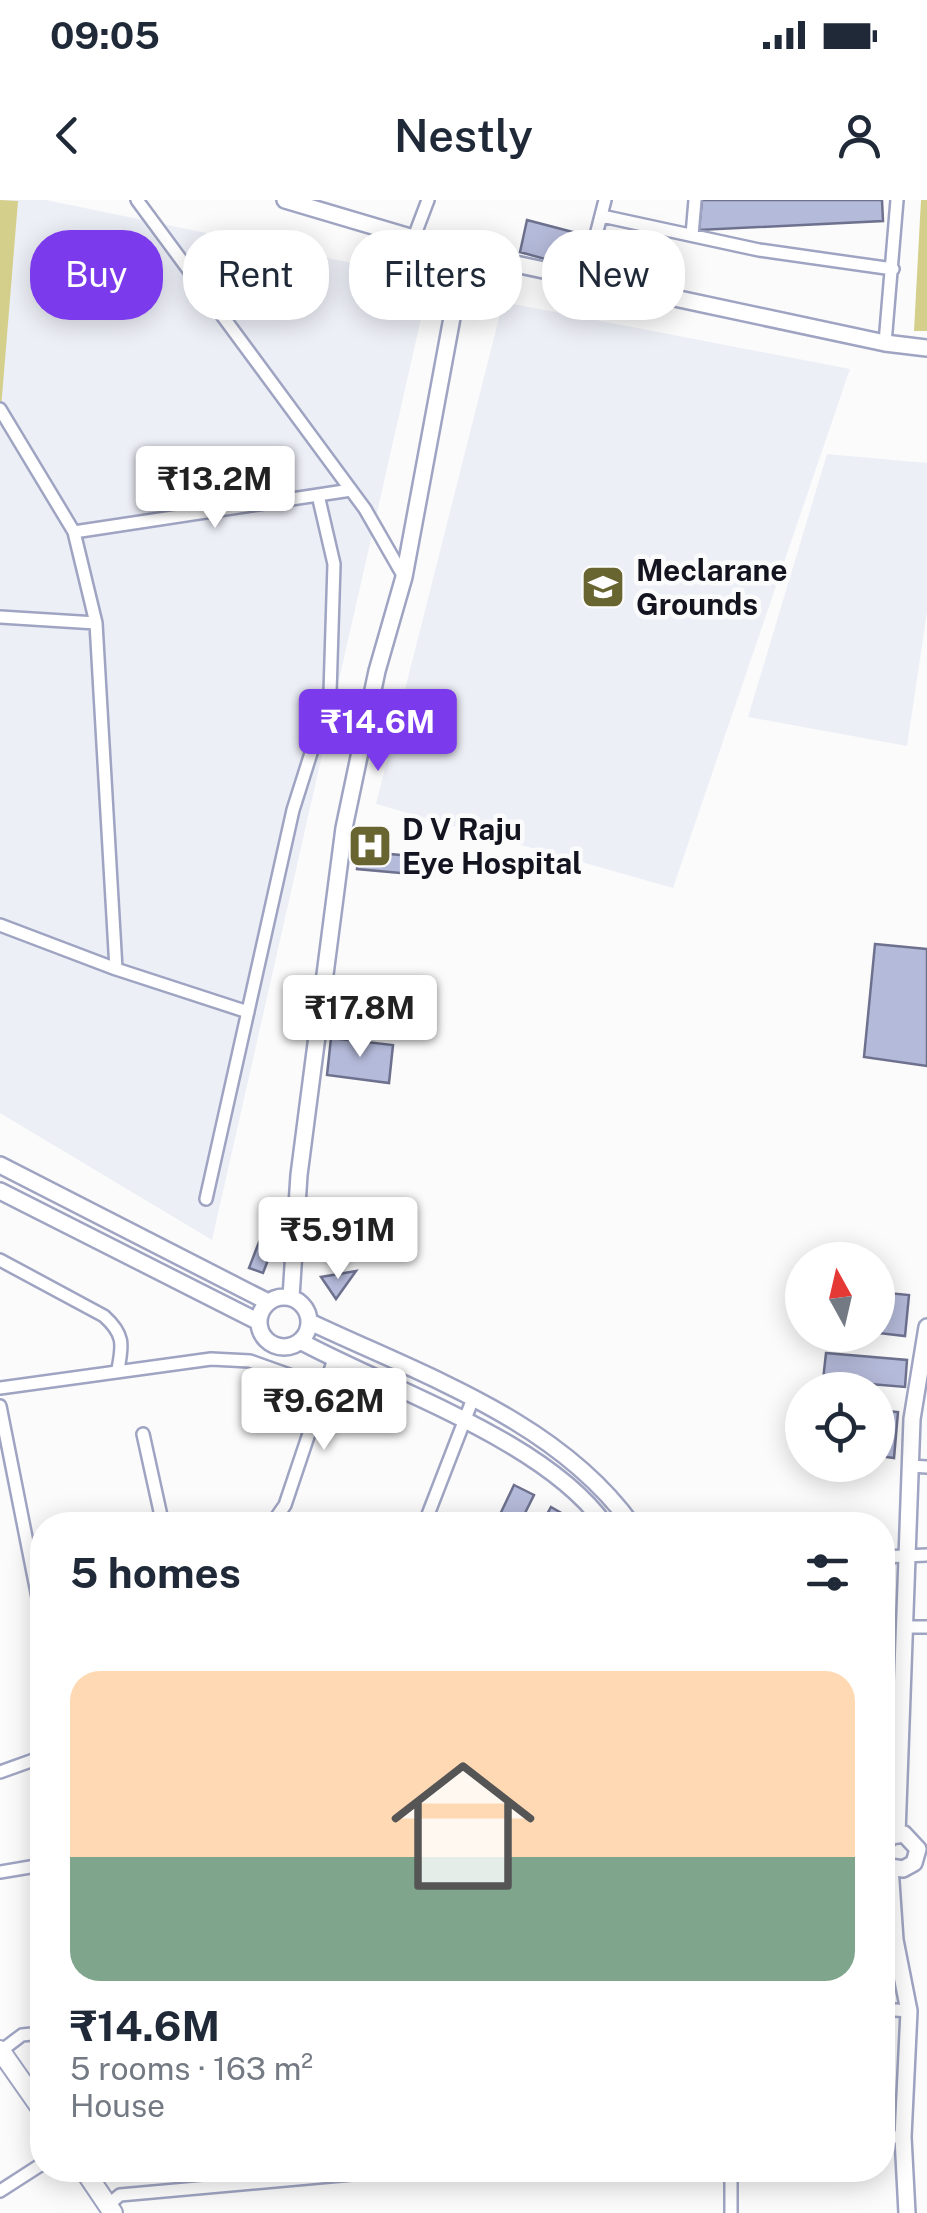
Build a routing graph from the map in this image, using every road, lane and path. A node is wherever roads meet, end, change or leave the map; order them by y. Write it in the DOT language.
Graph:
graph roads {
  1 [pos="137,200"];
  2 [pos="285,200"];
  3 [pos="428,200"];
  4 [pos="605,200"];
  5 [pos="695,200"];
  6 [pos="897,200"];
  7 [pos="602,216"];
  8 [pos="390,230"];
  9 [pos="417,230"];
  10 [pos="598,230"];
  11 [pos="692,235"];
  12 [pos="893,269"];
  13 [pos="685,300"];
  14 [pos="452,320"];
  15 [pos="885,344"];
  16 [pos="927,348"];
  17 [pos="0,409"];
  18 [pos="350,490"];
  19 [pos="318,495"];
  20 [pos="74,532"];
  21 [pos="404,577"];
  22 [pos="0,617"];
  23 [pos="96,623"];
  24 [pos="0,925"];
  25 [pos="116,970"];
  26 [pos="248,1012"];
  27 [pos="0,1165"];
  28 [pos="0,1191"];
  29 [pos="206,1198"];
  30 [pos="0,1260"];
  31 [pos="291,1297"];
  32 [pos="268,1302"];
  33 [pos="259,1322"];
  34 [pos="310,1322"];
  35 [pos="927,1326"];
  36 [pos="300,1342"];
  37 [pos="334,1359"];
  38 [pos="118,1370"];
  39 [pos="922,1379"];
  40 [pos="324,1387"];
  41 [pos="0,1388"];
  42 [pos="472,1401"];
  43 [pos="0,1406"];
  44 [pos="465,1422"];
  45 [pos="142,1434"];
  46 [pos="910,1466"];
  47 [pos="927,1467"];
  48 [pos="159,1512"];
  49 [pos="280,1512"];
  50 [pos="429,1512"];
  51 [pos="594,1512"];
  52 [pos="623,1512"];
  53 [pos="906,1554"];
  54 [pos="895,1555"];
  55 [pos="927,1555"];
  56 [pos="30,1557"];
  57 [pos="905,1627"];
  58 [pos="927,1627"];
  59 [pos="895,1740"];
  60 [pos="30,1761"];
  61 [pos="0,1772"];
  62 [pos="895,1842"];
  63 [pos="895,1866"];
  64 [pos="30,1867"];
  65 [pos="921,1868"];
  66 [pos="0,1872"];
  67 [pos="895,1932"];
  68 [pos="895,2010"];
  69 [pos="909,2011"];
  70 [pos="30,2034"];
  71 [pos="1,2051"];
  72 [pos="30,2093"];
  73 [pos="895,2137"];
  74 [pos="904,2137"];
  75 [pos="30,2172"];
  76 [pos="92,2182"];
  77 [pos="264,2182"];
  78 [pos="731,2182"];
  79 [pos="0,2191"];
  80 [pos="111,2209"];
  81 [pos="731,2213"];
  82 [pos="907,2213"];
  1 -- 18 [label="street"];
  2 -- 8 [label="street"];
  3 -- 9 [label="street"];
  4 -- 7 [label="street"];
  5 -- 11 [label="street"];
  6 -- 12 [label="street"];
  7 -- 10 [label="street"];
  7 -- 11 [label="street"];
  11 -- 12 [label="street"];
  12 -- 15 [label="street"];
  13 -- 15 [label="street"];
  14 -- 21 [label="street"];
  15 -- 16 [label="street"];
  17 -- 20 [label="street"];
  18 -- 19 [label="street"];
  18 -- 21 [label="street"];
  19 -- 20 [label="street"];
  19 -- 26 [label="street"];
  20 -- 23 [label="street"];
  21 -- 31 [label="street"];
  22 -- 23 [label="street"];
  23 -- 25 [label="street"];
  24 -- 25 [label="street"];
  25 -- 26 [label="street"];
  26 -- 29 [label="street"];
  27 -- 32 [label="street"];
  28 -- 33 [label="street"];
  30 -- 38 [label="street"];
  31 -- 32 [label="street"];
  31 -- 34 [label="street"];
  32 -- 33 [label="street"];
  33 -- 36 [label="street"];
  34 -- 36 [label="street"];
  34 -- 42 [label="street"];
  35 -- 39 [label="street"];
  36 -- 37 [label="street"];
  37 -- 40 [label="street"];
  37 -- 44 [label="street"];
  38 -- 40 [label="street"];
  38 -- 41 [label="street"];
  39 -- 46 [label="street"];
  40 -- 49 [label="street"];
  42 -- 44 [label="street"];
  42 -- 52 [label="street"];
  43 -- 56 [label="street"];
  44 -- 50 [label="street"];
  44 -- 51 [label="street"];
  45 -- 48 [label="street"];
  46 -- 47 [label="street"];
  46 -- 53 [label="street"];
  53 -- 54 [label="street"];
  53 -- 55 [label="street"];
  53 -- 57 [label="street"];
  57 -- 58 [label="street"];
  57 -- 59 [label="street"];
  60 -- 61 [label="street"];
  62 -- 65 [label="street"];
  63 -- 65 [label="street"];
  64 -- 66 [label="street"];
  67 -- 69 [label="street"];
  68 -- 69 [label="street"];
  69 -- 74 [label="street"];
  70 -- 71 [label="street"];
  71 -- 72 [label="main road"];
  73 -- 74 [label="street"];
  74 -- 82 [label="street"];
  75 -- 79 [label="street"];
  76 -- 80 [label="main road"];
  77 -- 80 [label="street"];
  78 -- 81 [label="street"];
}
